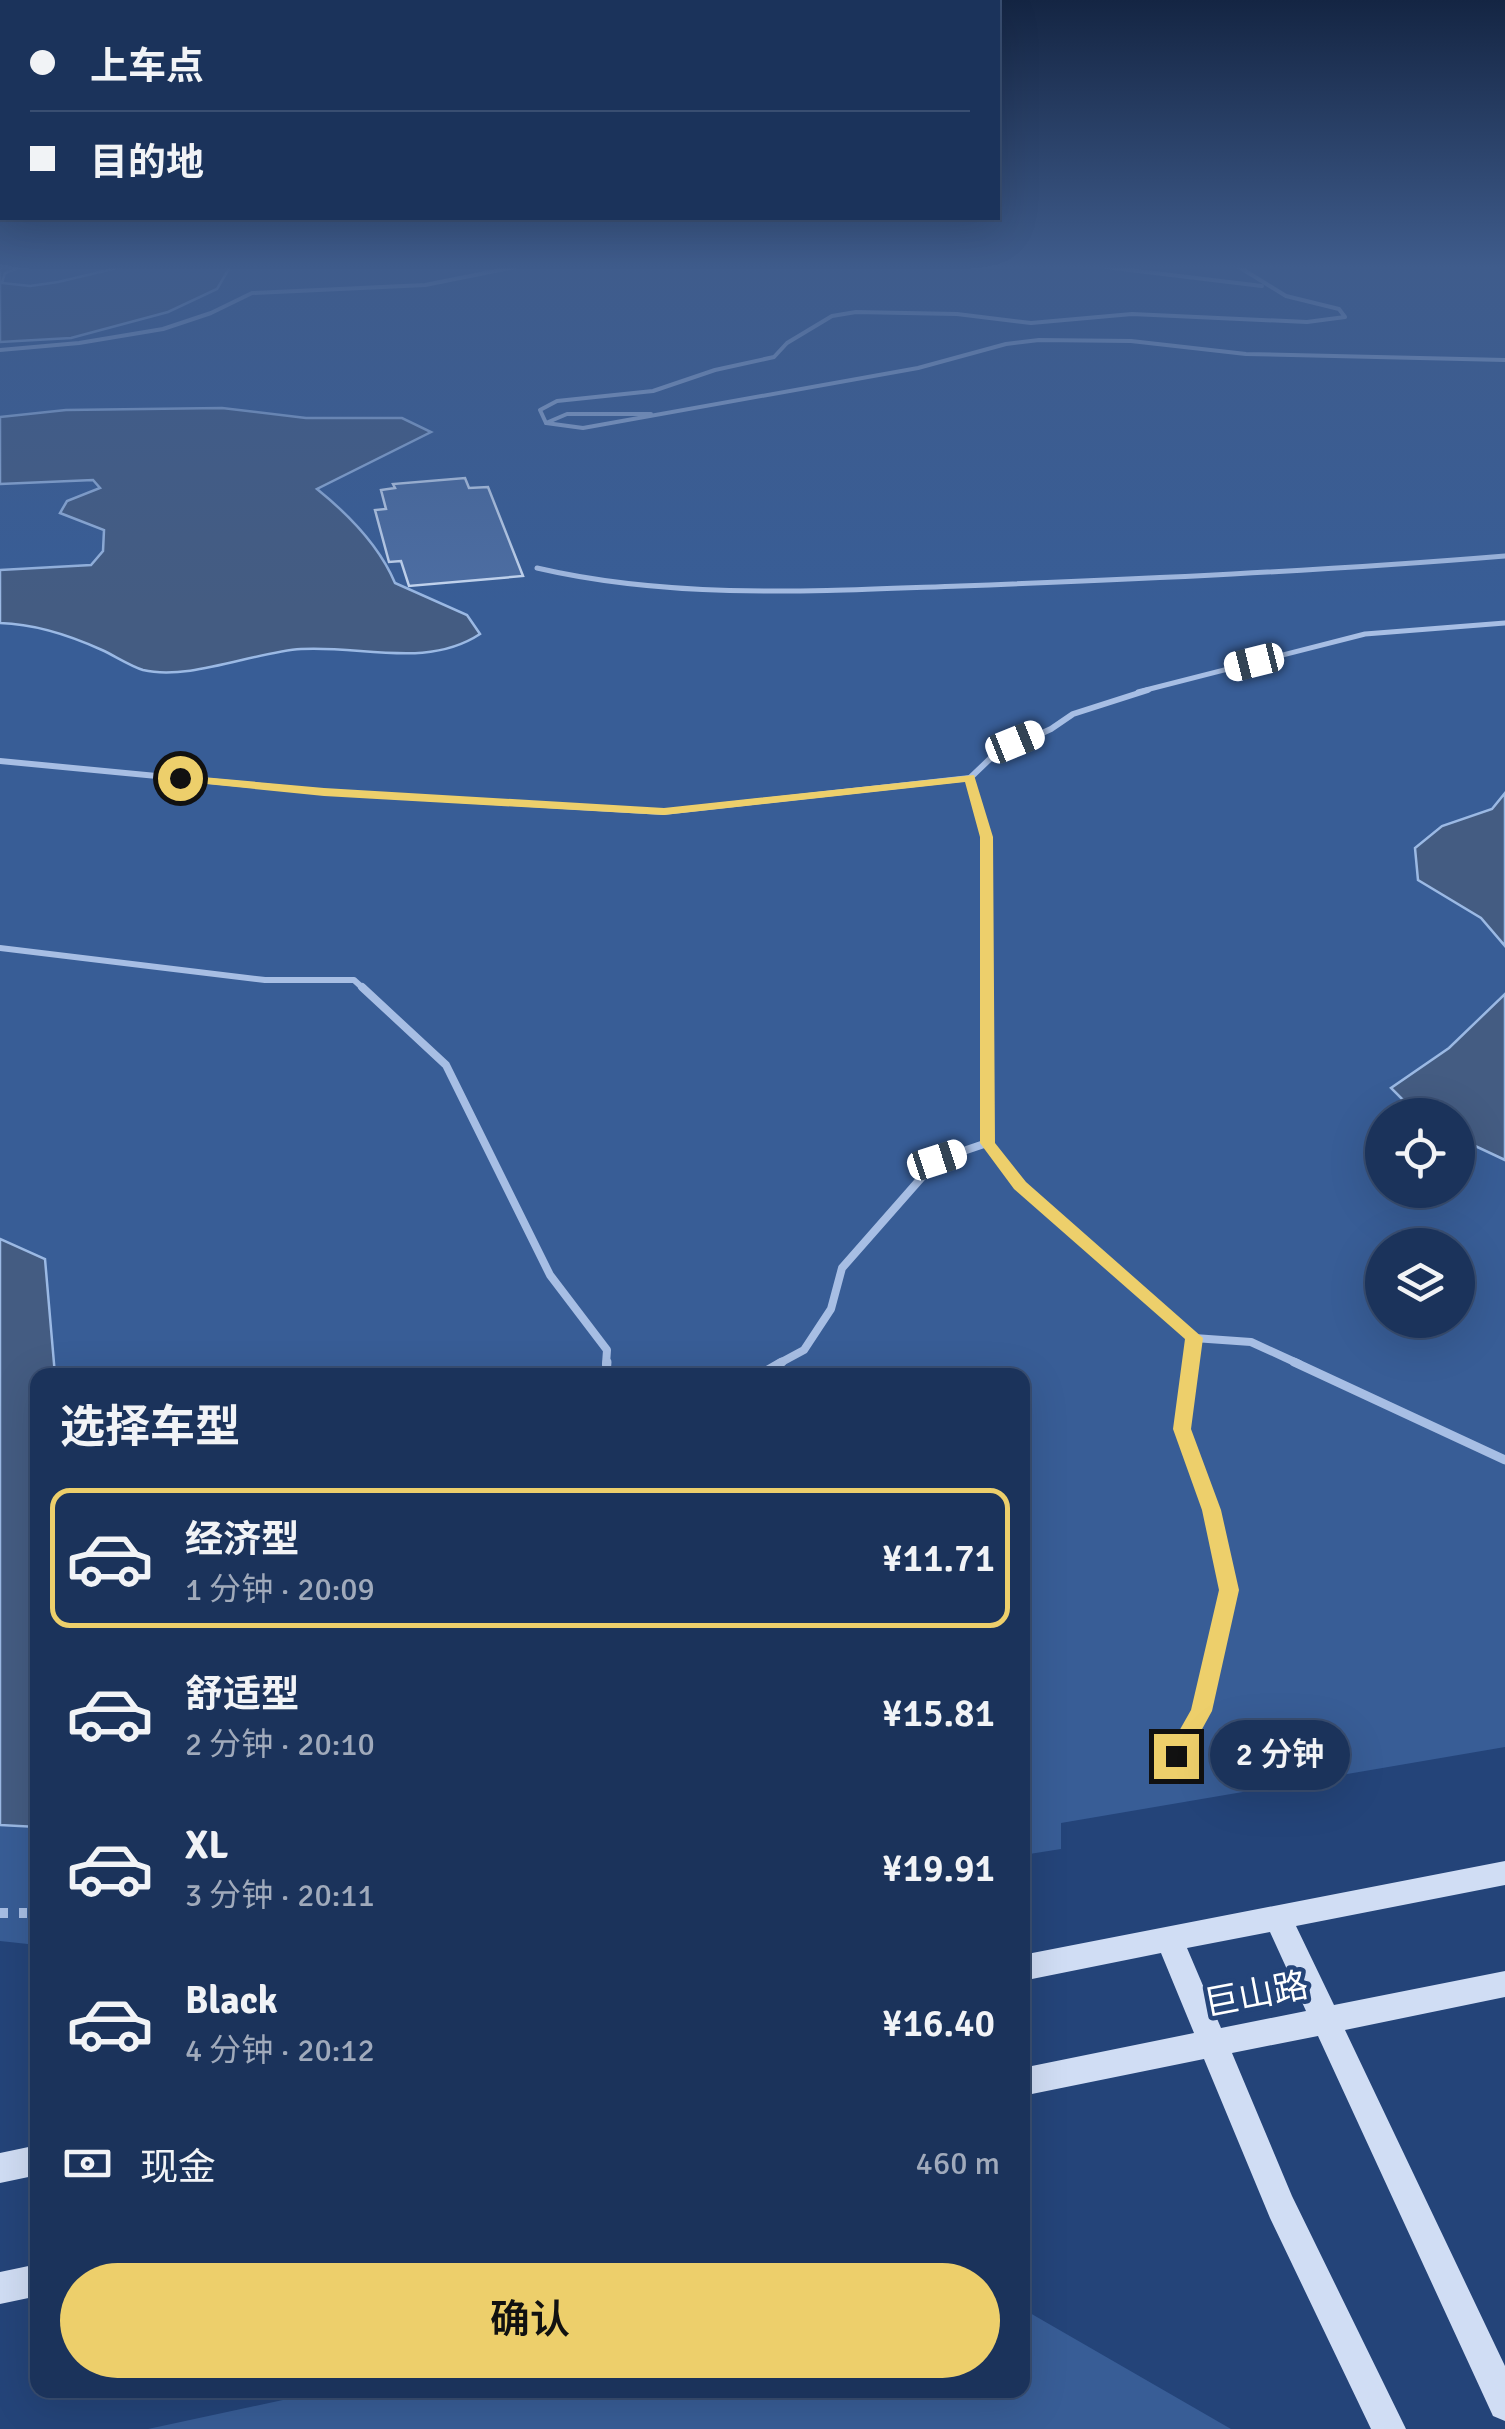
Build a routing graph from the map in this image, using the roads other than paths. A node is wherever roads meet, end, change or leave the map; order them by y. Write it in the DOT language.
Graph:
graph roads {
  1 [pos="686,380"];
  2 [pos="846,380"];
  3 [pos="651,414"];
  4 [pos="546,423"];
  5 [pos="1505,556"];
  6 [pos="537,568"];
  7 [pos="1505,624"];
  8 [pos="0,761"];
  9 [pos="970,778"];
  10 [pos="0,948"];
  11 [pos="988,1143"];
  12 [pos="1194,1338"];
  13 [pos="606,1368"];
  14 [pos="772,1368"];
  15 [pos="1505,1460"];
  16 [pos="1176,1756"];
  17 [pos="1505,1874"];
  18 [pos="1278,1918"];
  19 [pos="1170,1939"];
  20 [pos="1030,1966"];
  21 [pos="1505,1984"];
  22 [pos="1325,2020"];
  23 [pos="1212,2043"];
  24 [pos="1030,2080"];
  25 [pos="30,2162"];
  26 [pos="0,2168"];
  27 [pos="30,2282"];
  28 [pos="0,2288"];
  29 [pos="1505,2404"];
  30 [pos="1388,2429"];
  1 -- 4 [label="lane"];
  2 -- 3 [label="lane"];
  3 -- 4 [label="lane"];
  3 -- 4 [label="lane"];
  5 -- 6 [label="lane"];
  7 -- 9 [label="lane"];
  8 -- 9 [label="lane"];
  9 -- 11 [label="lane"];
  10 -- 13 [label="lane"];
  11 -- 12 [label="lane"];
  11 -- 14 [label="lane"];
  12 -- 15 [label="lane"];
  12 -- 16 [label="lane"];
  17 -- 18 [label="main road"];
  18 -- 19 [label="main road"];
  18 -- 22 [label="main road"];
  19 -- 20 [label="main road"];
  19 -- 23 [label="main road"];
  21 -- 22 [label="main road, 巨山路"];
  22 -- 23 [label="main road, 巨山路"];
  22 -- 29 [label="main road"];
  23 -- 24 [label="main road, 巨山路"];
  23 -- 30 [label="main road"];
  25 -- 26 [label="main road"];
  27 -- 28 [label="main road"];
}
